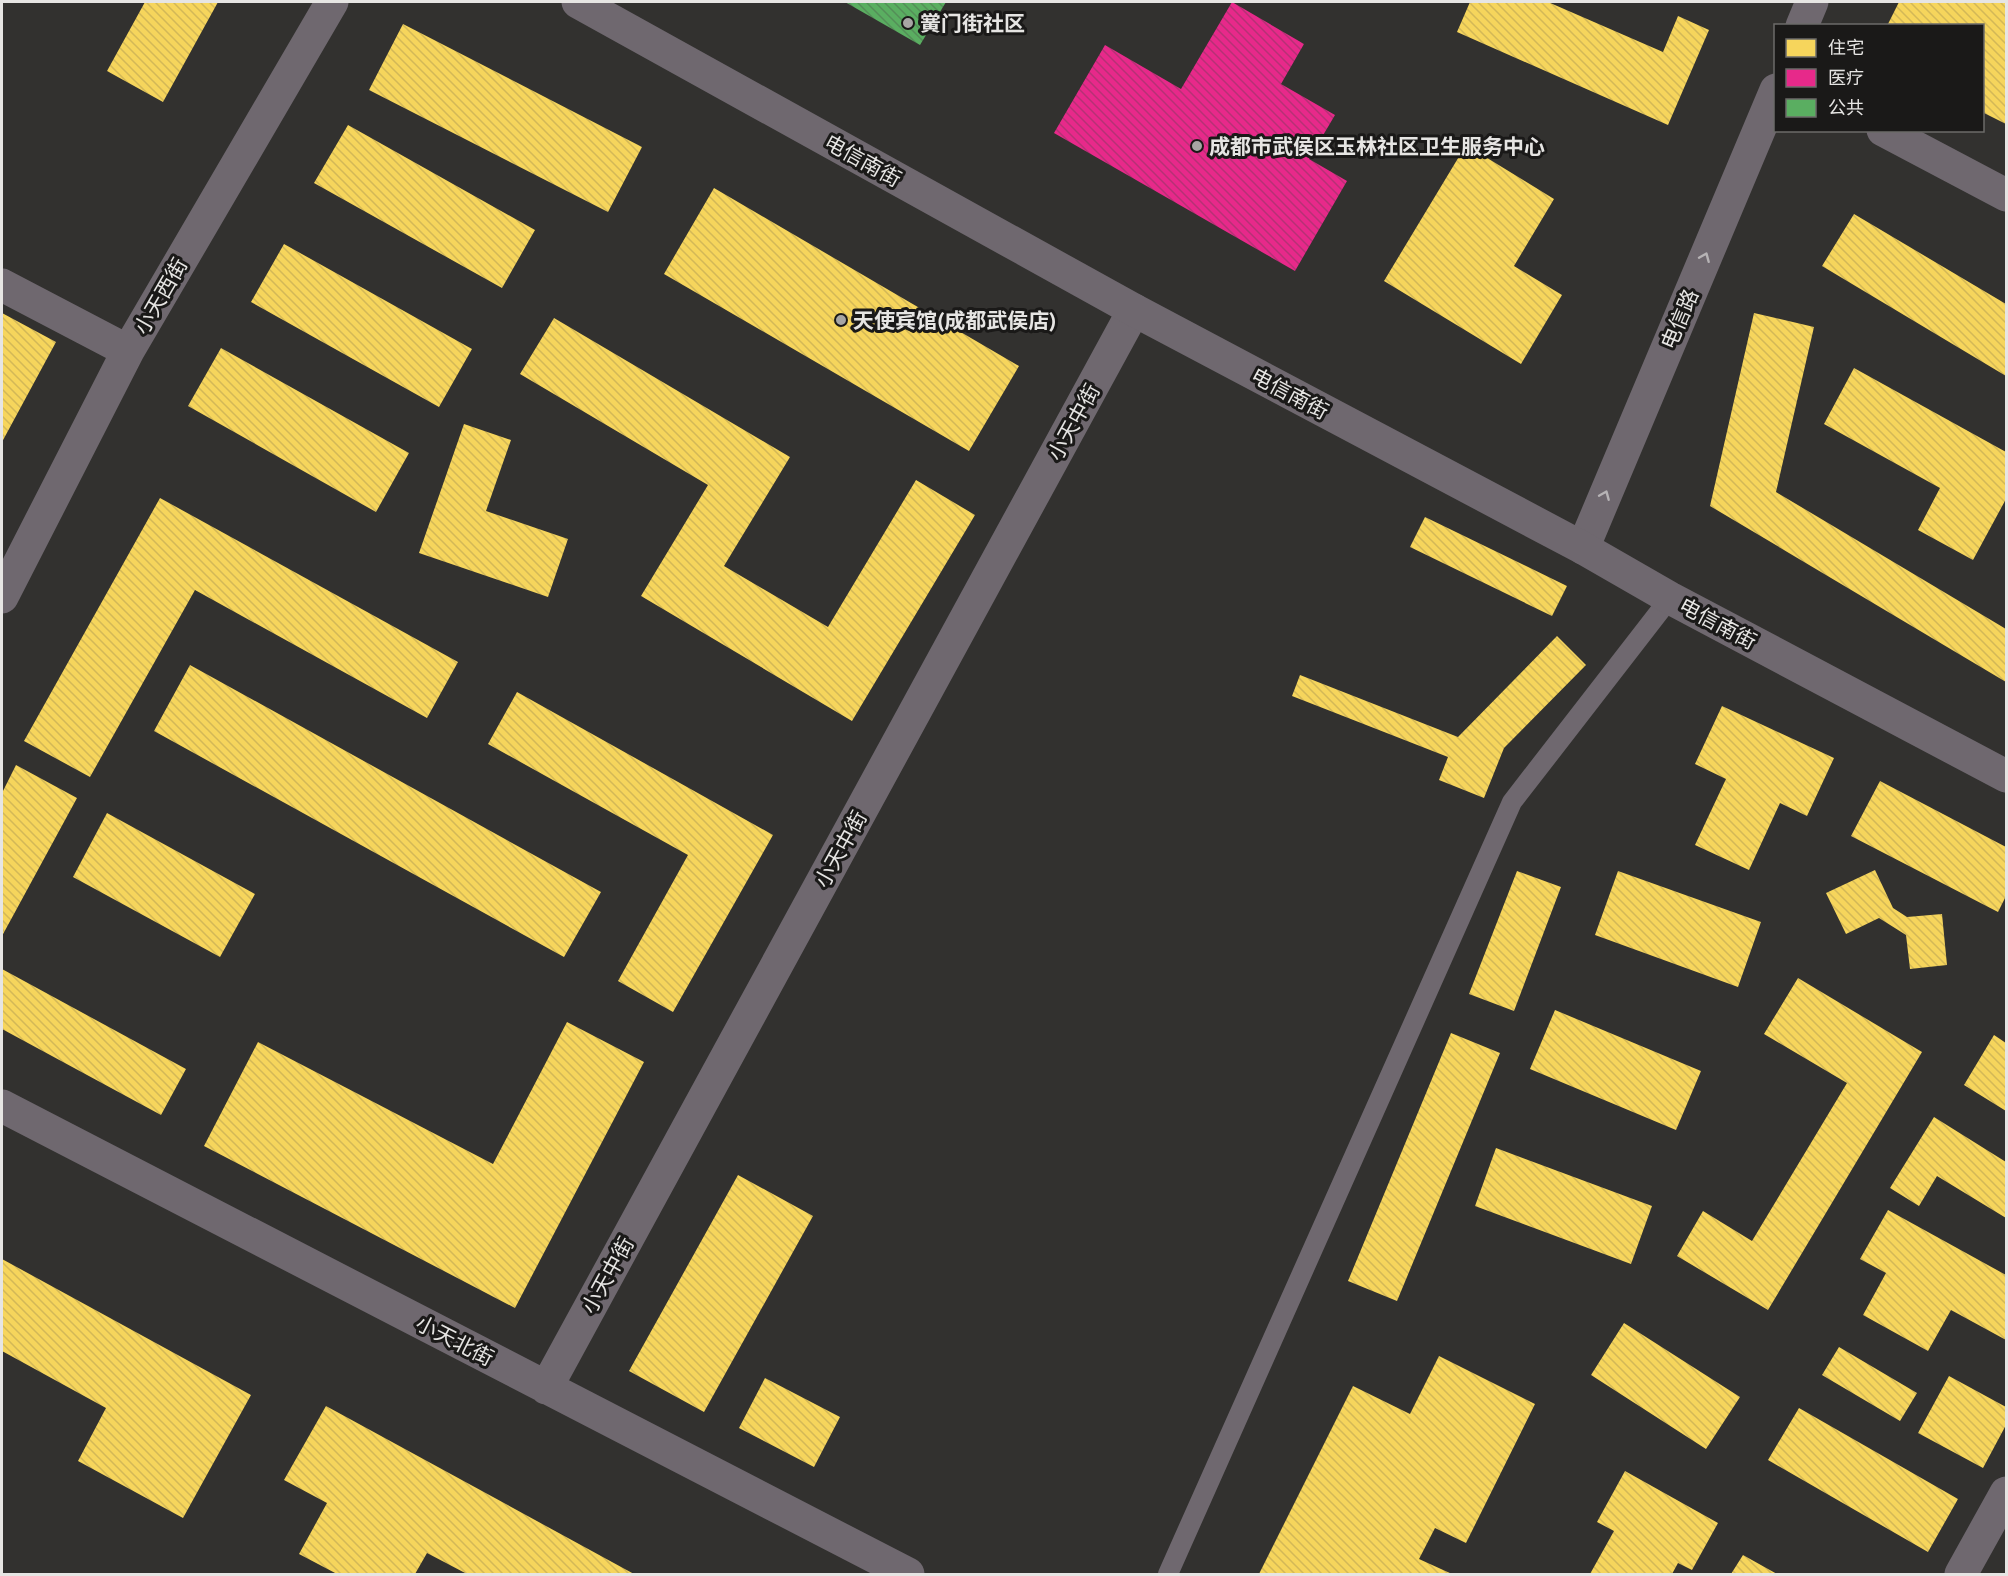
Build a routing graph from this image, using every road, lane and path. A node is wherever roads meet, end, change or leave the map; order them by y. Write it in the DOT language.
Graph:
graph roads {
  1 [pos="332,2"];
  2 [pos="578,2"];
  3 [pos="1812,2"];
  4 [pos="1803,24"];
  5 [pos="1774,95"];
  6 [pos="1887,132"];
  7 [pos="2007,195"];
  8 [pos="2,285"];
  9 [pos="1134,310"];
  10 [pos="128,351"];
  11 [pos="1583,548"];
  12 [pos="2,597"];
  13 [pos="1670,598"];
  14 [pos="2007,776"];
  15 [pos="2,1106"];
  16 [pos="546,1388"];
  17 [pos="2007,1493"];
  18 [pos="908,1575"];
  19 [pos="1167,1575"];
  20 [pos="1961,1575"];
  1 -- 10 [label="street, 小天西街"];
  2 -- 9 [label="street, 电信南街"];
  3 -- 4 [label="street"];
  11 -- 5 [label="street, 电信路, one-way"];
  6 -- 7 [label="street"];
  8 -- 10 [label="street"];
  9 -- 11 [label="street, 电信南街"];
  9 -- 16 [label="street, 小天中街"];
  10 -- 12 [label="street, 小天西街"];
  11 -- 13 [label="street, 电信南街"];
  13 -- 14 [label="street, 电信南街"];
  13 -- 19 [label="lane"];
  15 -- 16 [label="street, 小天北街"];
  16 -- 18 [label="street, 小天北街"];
  17 -- 20 [label="street"];
}
